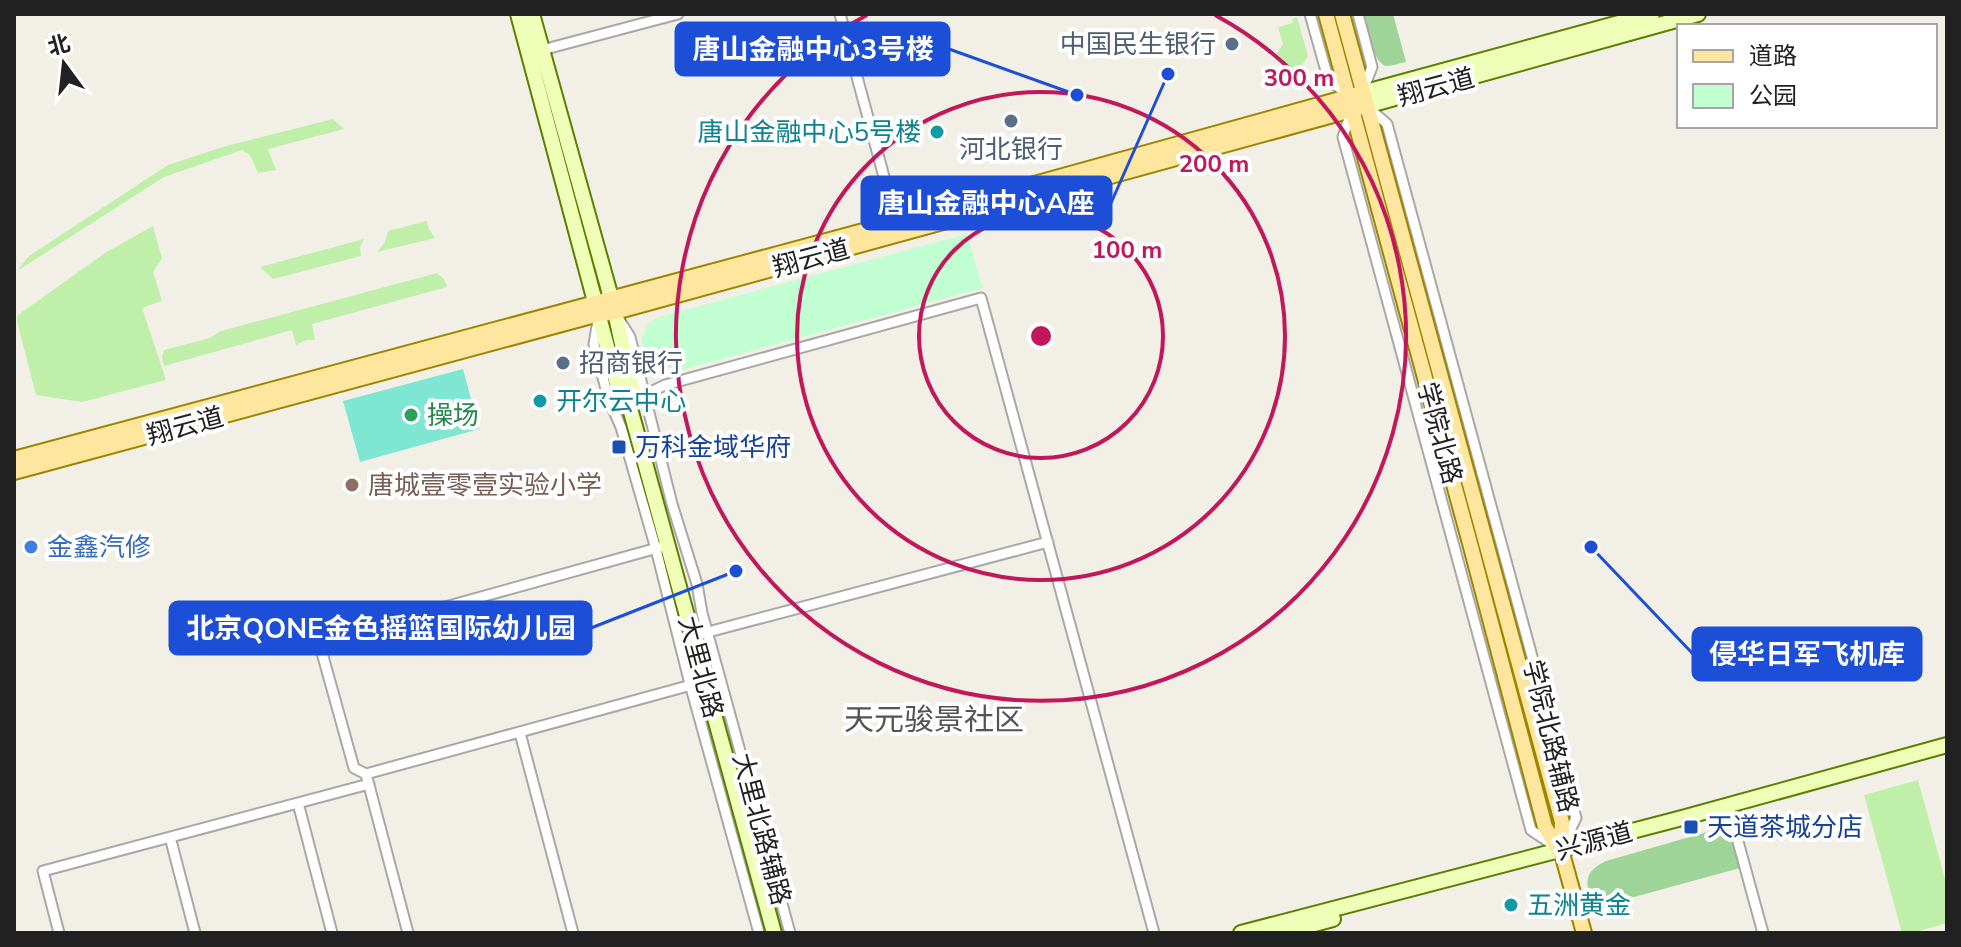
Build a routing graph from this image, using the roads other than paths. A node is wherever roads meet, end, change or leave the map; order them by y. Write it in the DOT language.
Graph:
graph roads {
  1 [pos="518,14"];
  2 [pos="532,14"];
  3 [pos="678,14"];
  4 [pos="840,14"];
  5 [pos="1310,14"];
  6 [pos="1326,14"];
  7 [pos="1342,14"];
  8 [pos="1358,14"];
  9 [pos="1652,14"];
  10 [pos="1698,14"];
  11 [pos="542,50"];
  12 [pos="1357,101"];
  13 [pos="908,219"];
  14 [pos="605,306"];
  15 [pos="644,395"];
  16 [pos="14,459"];
  17 [pos="14,472"];
  18 [pos="1048,542"];
  19 [pos="1486,544"];
  20 [pos="662,547"];
  21 [pos="1455,551"];
  22 [pos="700,634"];
  23 [pos="698,683"];
  24 [pos="1514,707"];
  25 [pos="1498,710"];
  26 [pos="520,733"];
  27 [pos="1947,745"];
  28 [pos="1947,753"];
  29 [pos="368,779"];
  30 [pos="298,803"];
  31 [pos="1729,809"];
  32 [pos="170,837"];
  33 [pos="1562,853"];
  34 [pos="1251,932"];
  35 [pos="59,933"];
  36 [pos="195,933"];
  37 [pos="332,933"];
  38 [pos="408,933"];
  39 [pos="573,933"];
  40 [pos="759,933"];
  41 [pos="774,933"];
  42 [pos="790,933"];
  43 [pos="1154,933"];
  44 [pos="1281,933"];
  45 [pos="1584,933"];
  46 [pos="1763,933"];
  1 -- 14 [label="main road, 大里北路"];
  2 -- 11 [label="main road, 大里北路"];
  3 -- 11 [label="street"];
  4 -- 13 [label="street"];
  5 -- 12 [label="street"];
  6 -- 12 [label="main road, 学院北路"];
  7 -- 12 [label="main road, 学院北路"];
  8 -- 12 [label="street, 学院北路辅路"];
  9 -- 12 [label="main road, 翔云道"];
  10 -- 12 [label="main road, 翔云道"];
  11 -- 14 [label="main road, 大里北路"];
  12 -- 13 [label="main road, 翔云道"];
  12 -- 14 [label="main road, 翔云道"];
  12 -- 19 [label="main road, 学院北路"];
  12 -- 19 [label="main road, 学院北路"];
  12 -- 21 [label="street, 学院北路辅路"];
  13 -- 14 [label="main road, 翔云道"];
  14 -- 15 [label="street, 大里北路辅路"];
  14 -- 16 [label="main road, 翔云道"];
  14 -- 17 [label="main road, 翔云道"];
  14 -- 20 [label="main road, 大里北路"];
  14 -- 20 [label="street, 大里北路辅路"];
  15 -- 18 [label="street"];
  15 -- 22 [label="street, 大里北路辅路"];
  18 -- 22 [label="street"];
  18 -- 43 [label="street"];
  19 -- 21 [label="street"];
  19 -- 24 [label="main road, 学院北路"];
  19 -- 33 [label="main road, 学院北路"];
  20 -- 22 [label="main road, 大里北路"];
  20 -- 23 [label="street, 大里北路辅路"];
  20 -- 29 [label="street"];
  21 -- 25 [label="street, 学院北路辅路"];
  22 -- 23 [label="main road, 大里北路"];
  22 -- 42 [label="street, 大里北路辅路"];
  23 -- 26 [label="street"];
  23 -- 40 [label="street, 大里北路辅路"];
  23 -- 41 [label="main road, 大里北路"];
  24 -- 25 [label="street"];
  24 -- 33 [label="main road, 学院北路"];
  25 -- 33 [label="street, 学院北路辅路"];
  26 -- 29 [label="street"];
  26 -- 39 [label="street"];
  27 -- 31 [label="main road, 兴源道"];
  28 -- 31 [label="main road, 兴源道"];
  29 -- 30 [label="street"];
  29 -- 38 [label="street"];
  30 -- 32 [label="street"];
  30 -- 37 [label="street"];
  31 -- 33 [label="main road, 兴源道"];
  31 -- 46 [label="street"];
  32 -- 35 [label="street"];
  32 -- 36 [label="street"];
  33 -- 34 [label="main road, 兴源道"];
  33 -- 44 [label="main road, 兴源道"];
  33 -- 45 [label="main road, 学院北路"];
}
